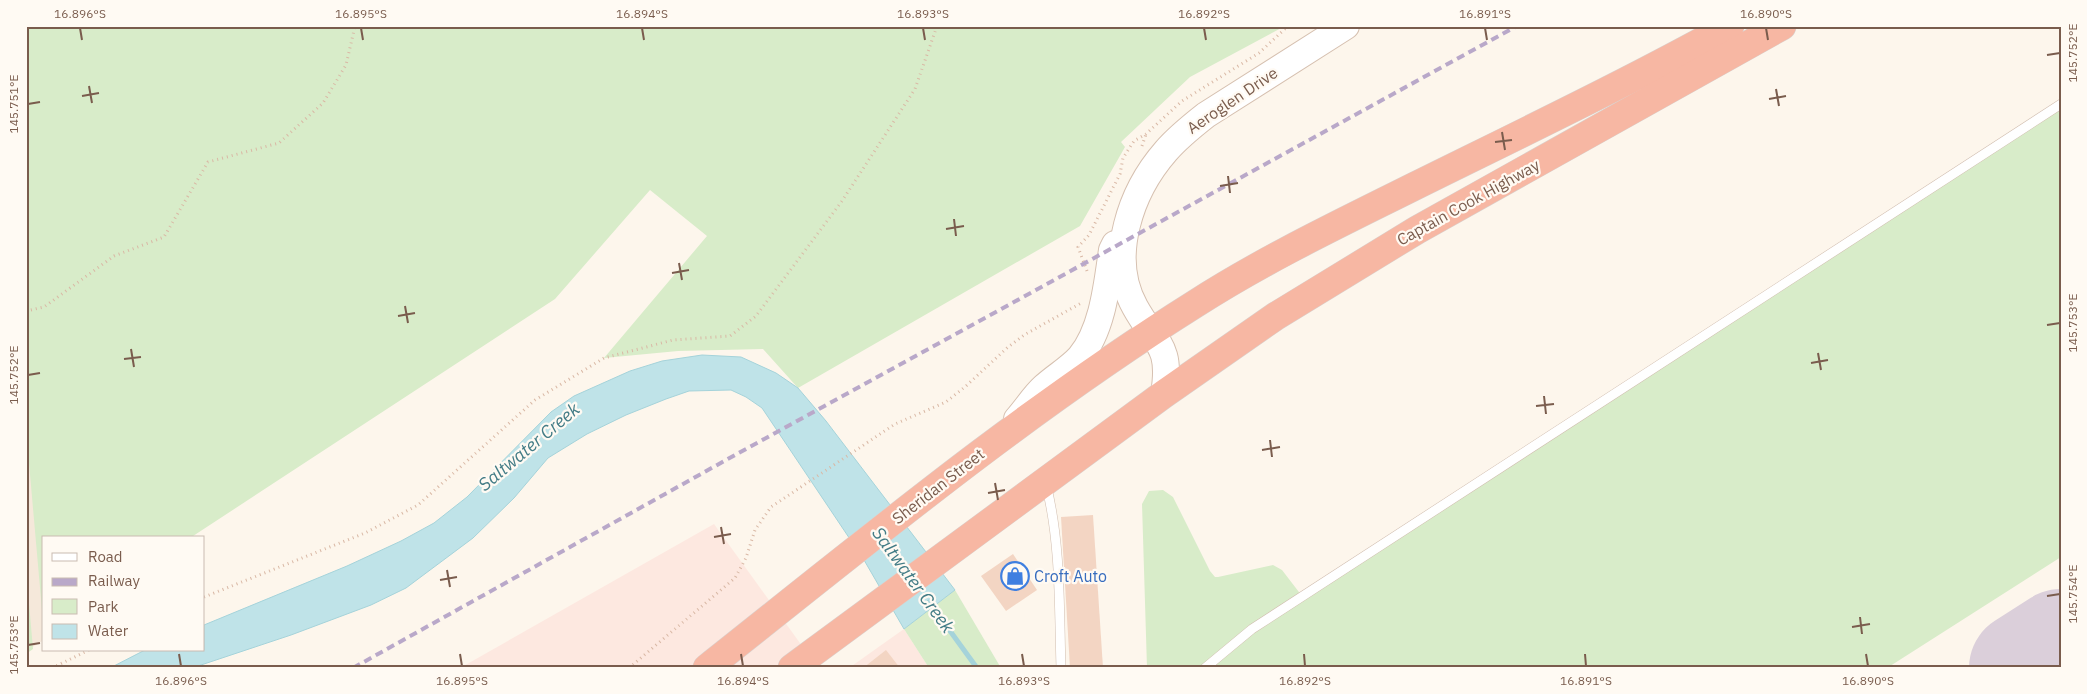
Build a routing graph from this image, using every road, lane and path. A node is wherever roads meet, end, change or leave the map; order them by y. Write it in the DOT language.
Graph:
graph roads {
  1 [pos="355,26"];
  2 [pos="937,26"];
  3 [pos="1288,26"];
  4 [pos="1346,26"];
  5 [pos="1361,26"];
  6 [pos="1730,26"];
  7 [pos="1782,26"];
  8 [pos="1320,42"];
  9 [pos="2061,104"];
  10 [pos="1128,222"];
  11 [pos="1090,278"];
  12 [pos="1086,297"];
  13 [pos="26,311"];
  14 [pos="1153,332"];
  15 [pos="1164,394"];
  16 [pos="1002,436"];
  17 [pos="1045,482"];
  18 [pos="205,597"];
  19 [pos="85,652"];
  20 [pos="52,668"];
  21 [pos="629,668"];
  22 [pos="707,668"];
  23 [pos="792,668"];
  24 [pos="1061,668"];
  25 [pos="1205,668"];
  1 -- 13 [label="path"];
  2 -- 18 [label="path"];
  3 -- 11 [label="path"];
  4 -- 8 [label="street, Aeroglen Drive"];
  5 -- 8 [label="street, Aeroglen Drive"];
  6 -- 14 [label="highway"];
  7 -- 15 [label="highway, Captain Cook Highway"];
  8 -- 10 [label="street, Aeroglen Drive"];
  9 -- 25 [label="lane"];
  10 -- 14 [label="street, Aeroglen Drive"];
  10 -- 16 [label="street, Aeroglen Drive"];
  12 -- 21 [label="path"];
  14 -- 15 [label="street, Aeroglen Drive"];
  14 -- 16 [label="highway, Sheridan Street"];
  15 -- 17 [label="highway"];
  16 -- 22 [label="highway, Sheridan Street"];
  17 -- 23 [label="highway"];
  17 -- 24 [label="lane"];
  19 -- 20 [label="path"];
}
